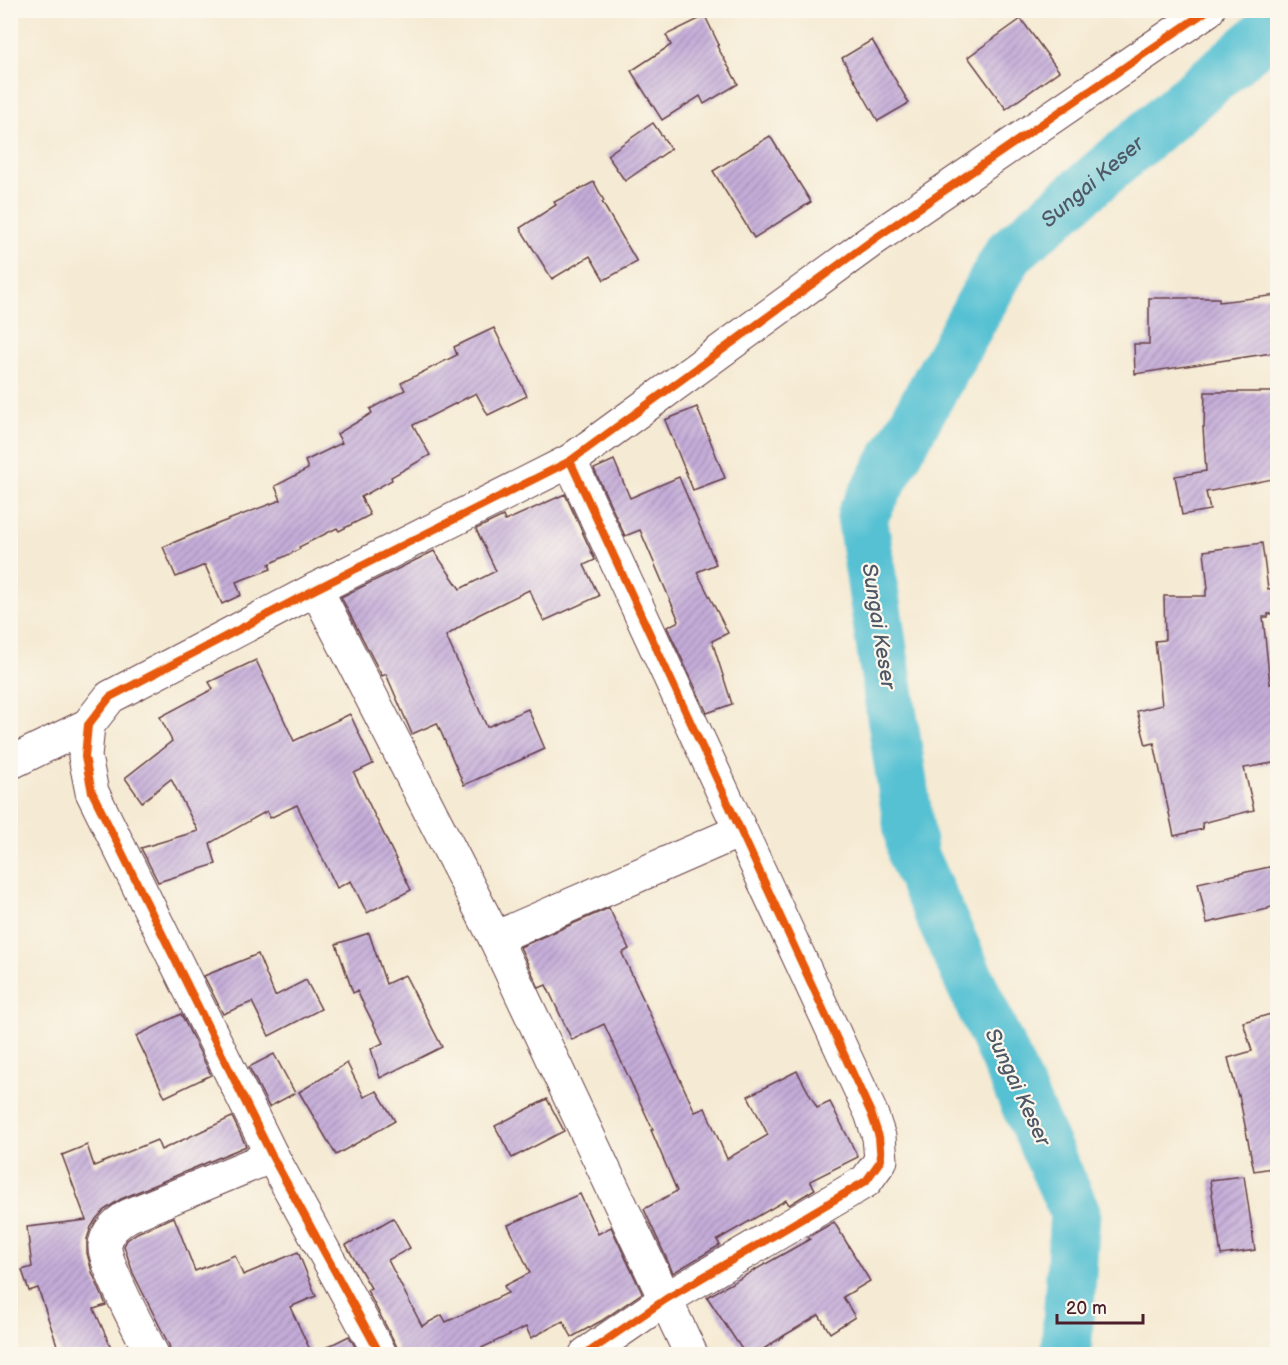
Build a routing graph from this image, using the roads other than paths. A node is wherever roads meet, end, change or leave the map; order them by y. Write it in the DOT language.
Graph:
graph roads {
  1 [pos="1208,10"];
  2 [pos="570,462"];
  3 [pos="316,589"];
  4 [pos="88,725"];
  5 [pos="10,763"];
  6 [pos="740,831"];
  7 [pos="495,938"];
  8 [pos="272,1156"];
  9 [pos="666,1299"];
  10 [pos="152,1354"];
  11 [pos="380,1354"];
  12 [pos="586,1354"];
  13 [pos="691,1354"];
  1 -- 2 [label="street"];
  2 -- 3 [label="street"];
  2 -- 6 [label="street"];
  3 -- 4 [label="street"];
  3 -- 7 [label="street"];
  4 -- 5 [label="street"];
  4 -- 8 [label="street"];
  6 -- 7 [label="street"];
  6 -- 9 [label="street"];
  7 -- 9 [label="street"];
  8 -- 10 [label="street"];
  8 -- 11 [label="street"];
  9 -- 12 [label="street"];
  9 -- 13 [label="street"];
}
